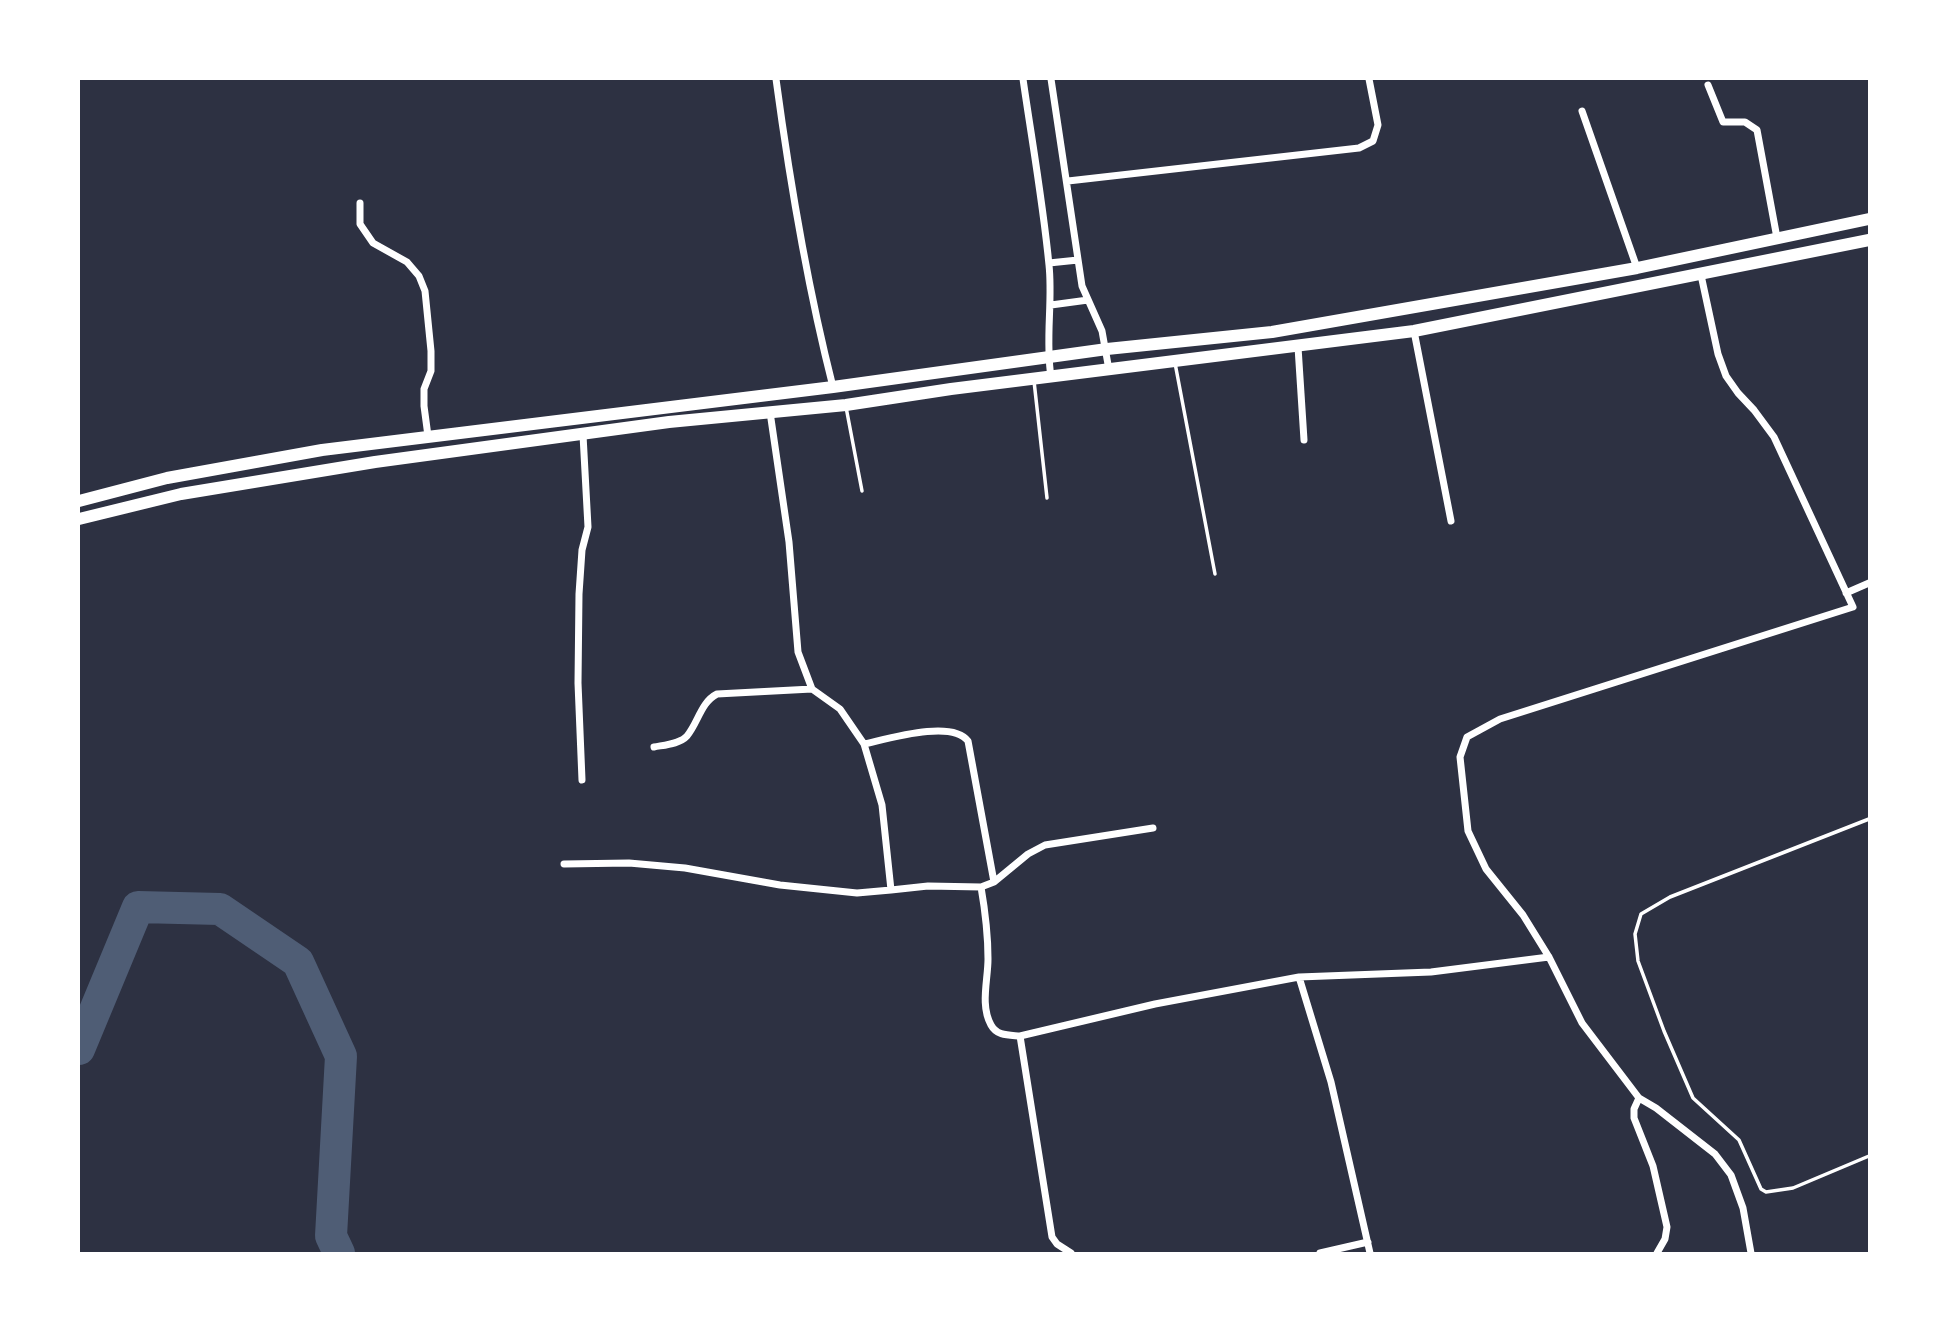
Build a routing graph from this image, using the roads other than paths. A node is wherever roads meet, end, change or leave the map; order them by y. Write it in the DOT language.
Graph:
graph roads {
  1 [pos="776,79"];
  2 [pos="1023,79"];
  3 [pos="1051,79"];
  4 [pos="1369,79"];
  5 [pos="1708,85"];
  6 [pos="1582,111"];
  7 [pos="1068,181"];
  8 [pos="360,203"];
  9 [pos="1869,219"];
  10 [pos="1777,238"];
  11 [pos="1869,240"];
  12 [pos="1078,260"];
  13 [pos="1049,263"];
  14 [pos="1637,268"];
  15 [pos="1701,275"];
  16 [pos="1088,300"];
  17 [pos="1051,305"];
  18 [pos="1414,331"];
  19 [pos="1298,347"];
  20 [pos="1107,349"];
  21 [pos="1048,356"];
  22 [pos="1175,362"];
  23 [pos="1109,370"];
  24 [pos="1051,377"];
  25 [pos="1034,379"];
  26 [pos="833,387"];
  27 [pos="846,405"];
  28 [pos="770,411"];
  29 [pos="530,424"];
  30 [pos="583,435"];
  31 [pos="428,436"];
  32 [pos="1304,440"];
  33 [pos="532,442"];
  34 [pos="862,491"];
  35 [pos="1046,498"];
  36 [pos="79,501"];
  37 [pos="79,519"];
  38 [pos="1451,521"];
  39 [pos="1215,574"];
  40 [pos="1869,583"];
  41 [pos="1846,593"];
  42 [pos="812,689"];
  43 [pos="864,744"];
  44 [pos="654,747"];
  45 [pos="582,780"];
  46 [pos="1869,819"];
  47 [pos="1153,828"];
  48 [pos="564,864"];
  49 [pos="995,882"];
  50 [pos="981,887"];
  51 [pos="891,890"];
  52 [pos="1549,957"];
  53 [pos="1299,977"];
  54 [pos="1020,1036"];
  55 [pos="1639,1098"];
  56 [pos="1869,1156"];
  57 [pos="1368,1242"];
  58 [pos="1071,1253"];
  59 [pos="1320,1253"];
  60 [pos="1370,1253"];
  61 [pos="1657,1253"];
  62 [pos="1751,1253"];
  1 -- 26 [label="street"];
  2 -- 13 [label="street"];
  3 -- 7 [label="street"];
  4 -- 7 [label="street"];
  5 -- 10 [label="street"];
  6 -- 14 [label="street"];
  7 -- 12 [label="street"];
  8 -- 31 [label="street"];
  9 -- 10 [label="highway"];
  10 -- 14 [label="highway"];
  11 -- 15 [label="highway"];
  12 -- 13 [label="street"];
  12 -- 16 [label="street"];
  13 -- 17 [label="street"];
  14 -- 20 [label="highway"];
  15 -- 18 [label="highway"];
  15 -- 41 [label="street"];
  16 -- 17 [label="street"];
  16 -- 20 [label="street"];
  17 -- 21 [label="street"];
  18 -- 19 [label="highway"];
  18 -- 38 [label="street"];
  19 -- 22 [label="highway"];
  19 -- 32 [label="street"];
  20 -- 21 [label="highway"];
  20 -- 23 [label="street"];
  21 -- 24 [label="street"];
  21 -- 26 [label="highway"];
  22 -- 23 [label="highway"];
  22 -- 39 [label="lane"];
  23 -- 24 [label="highway"];
  24 -- 25 [label="highway"];
  25 -- 27 [label="highway"];
  25 -- 35 [label="lane"];
  26 -- 29 [label="highway"];
  27 -- 28 [label="highway"];
  27 -- 34 [label="lane"];
  28 -- 30 [label="highway"];
  28 -- 42 [label="street"];
  29 -- 31 [label="highway"];
  29 -- 33 [label="highway"];
  30 -- 33 [label="highway"];
  30 -- 45 [label="street"];
  31 -- 36 [label="highway"];
  33 -- 37 [label="highway"];
  40 -- 41 [label="street"];
  41 -- 52 [label="street"];
  42 -- 43 [label="street"];
  42 -- 44 [label="street"];
  43 -- 49 [label="street"];
  43 -- 51 [label="street"];
  46 -- 56 [label="lane"];
  47 -- 49 [label="street"];
  48 -- 51 [label="street"];
  49 -- 50 [label="street"];
  50 -- 51 [label="street"];
  50 -- 54 [label="street"];
  52 -- 53 [label="street"];
  52 -- 55 [label="street"];
  53 -- 54 [label="street"];
  53 -- 57 [label="street"];
  54 -- 58 [label="street"];
  55 -- 61 [label="street"];
  55 -- 62 [label="street"];
  57 -- 59 [label="street"];
  57 -- 60 [label="street"];
}
